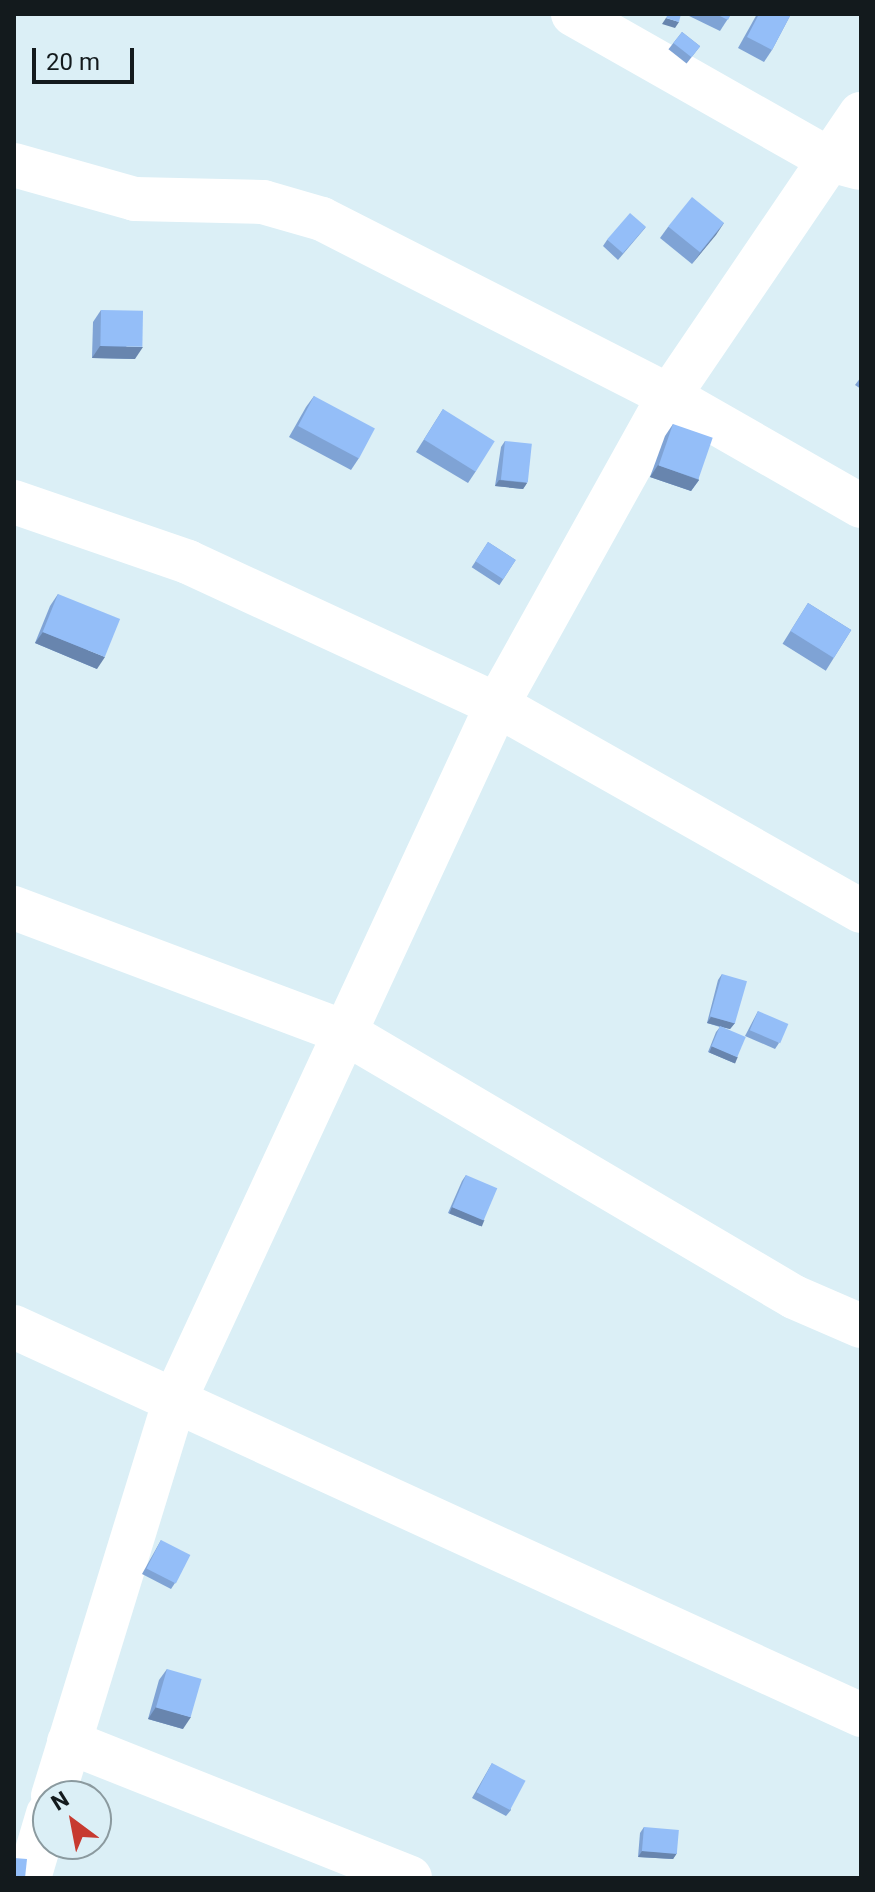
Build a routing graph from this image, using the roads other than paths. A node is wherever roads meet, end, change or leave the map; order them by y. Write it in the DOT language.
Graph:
graph roads {
  1 [pos="573,14"];
  2 [pos="861,114"];
  3 [pos="846,164"];
  4 [pos="14,165"];
  5 [pos="669,396"];
  6 [pos="14,502"];
  7 [pos="861,506"];
  8 [pos="497,705"];
  9 [pos="14,908"];
  10 [pos="861,911"];
  11 [pos="344,1032"];
  12 [pos="861,1326"];
  13 [pos="14,1327"];
  14 [pos="175,1399"];
  15 [pos="861,1715"];
  16 [pos="69,1742"];
  17 [pos="58,1780"];
  18 [pos="410,1878"];
  1 -- 3 [label="street"];
  2 -- 3 [label="street"];
  3 -- 5 [label="street"];
  4 -- 5 [label="street"];
  5 -- 7 [label="street"];
  5 -- 8 [label="street"];
  6 -- 8 [label="street"];
  8 -- 10 [label="street"];
  8 -- 11 [label="street"];
  9 -- 11 [label="street"];
  11 -- 12 [label="street"];
  11 -- 14 [label="street"];
  13 -- 14 [label="street"];
  14 -- 15 [label="street"];
  14 -- 16 [label="street"];
  16 -- 17 [label="street"];
  16 -- 18 [label="street"];
}
